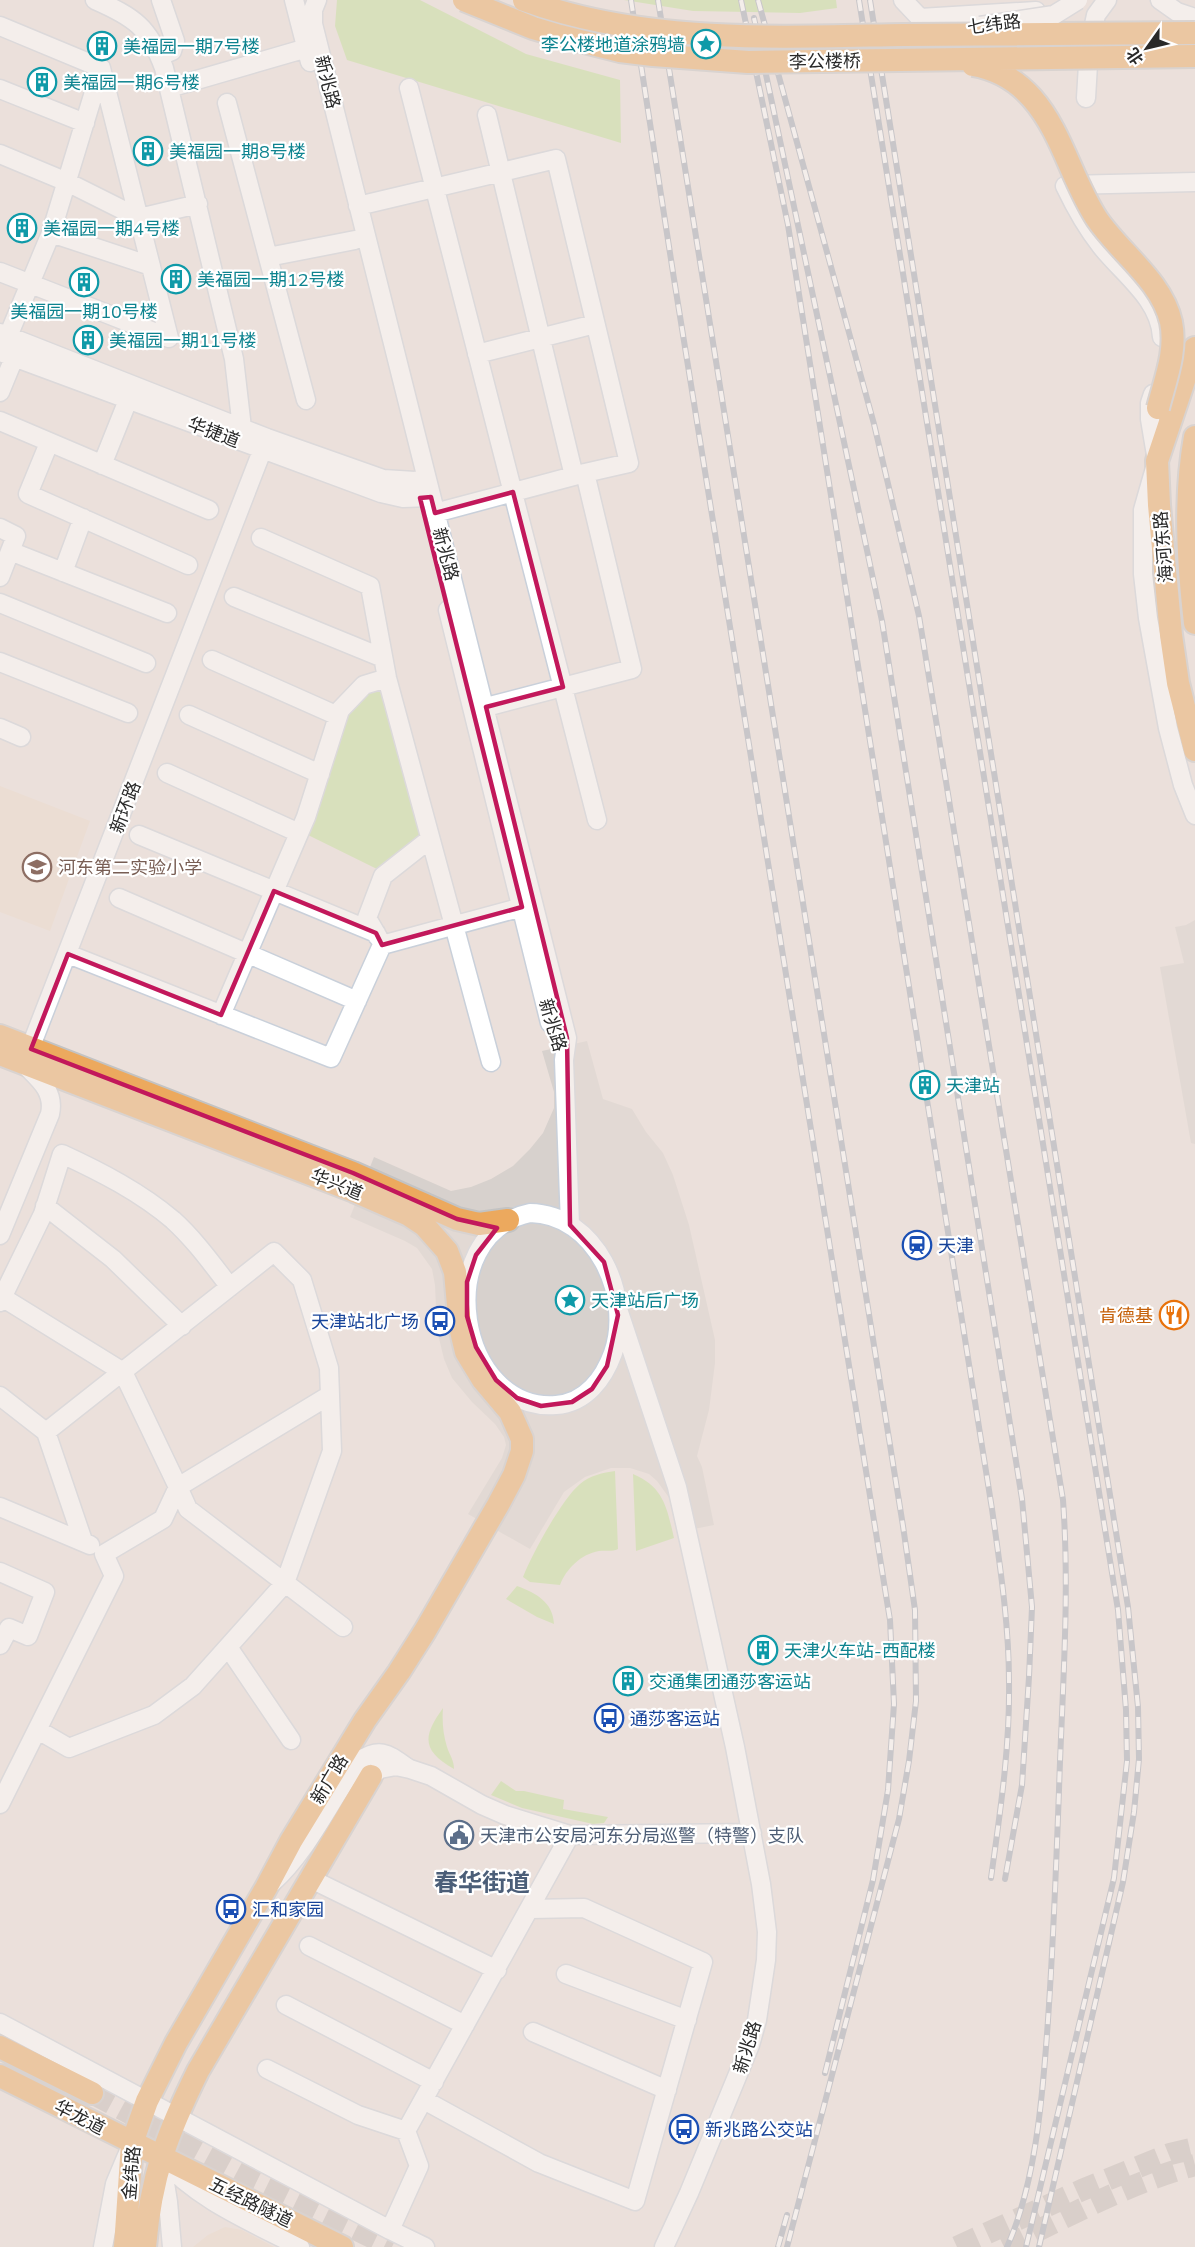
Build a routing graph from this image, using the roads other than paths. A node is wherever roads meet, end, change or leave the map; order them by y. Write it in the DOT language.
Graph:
graph roads {
  1 [pos="95,0"];
  2 [pos="160,0"];
  3 [pos="294,0"];
  4 [pos="317,0"];
  5 [pos="464,0"];
  6 [pos="524,0"];
  7 [pos="903,0"];
  8 [pos="1078,0"];
  9 [pos="1107,0"];
  10 [pos="1160,0"];
  11 [pos="1061,5"];
  12 [pos="1195,18"];
  13 [pos="0,26"];
  14 [pos="1022,28"];
  15 [pos="1195,33"];
  16 [pos="905,35"];
  17 [pos="307,48"];
  18 [pos="160,56"];
  19 [pos="1195,56"];
  20 [pos="924,59"];
  21 [pos="101,68"];
  22 [pos="169,88"];
  23 [pos="409,88"];
  24 [pos="0,89"];
  25 [pos="1086,98"];
  26 [pos="227,103"];
  27 [pos="487,115"];
  28 [pos="85,123"];
  29 [pos="1063,153"];
  30 [pos="0,154"];
  31 [pos="500,172"];
  32 [pos="67,182"];
  33 [pos="1195,182"];
  34 [pos="1065,186"];
  35 [pos="434,187"];
  36 [pos="198,204"];
  37 [pos="358,206"];
  38 [pos="139,219"];
  39 [pos="51,233"];
  40 [pos="355,240"];
  41 [pos="268,257"];
  42 [pos="151,266"];
  43 [pos="0,272"];
  44 [pos="30,285"];
  45 [pos="595,324"];
  46 [pos="540,338"];
  47 [pos="5,347"];
  48 [pos="1195,348"];
  49 [pos="477,354"];
  50 [pos="0,392"];
  51 [pos="128,400"];
  52 [pos="306,400"];
  53 [pos="0,421"];
  54 [pos="242,428"];
  55 [pos="1195,437"];
  56 [pos="49,443"];
  57 [pos="265,444"];
  58 [pos="1157,461"];
  59 [pos="102,465"];
  60 [pos="579,475"];
  61 [pos="513,492"];
  62 [pos="426,494"];
  63 [pos="209,510"];
  64 [pos="83,518"];
  65 [pos="0,528"];
  66 [pos="261,538"];
  67 [pos="10,551"];
  68 [pos="188,565"];
  69 [pos="63,572"];
  70 [pos="0,577"];
  71 [pos="234,597"];
  72 [pos="0,603"];
  73 [pos="167,613"];
  74 [pos="1195,623"];
  75 [pos="383,658"];
  76 [pos="212,660"];
  77 [pos="0,662"];
  78 [pos="146,663"];
  79 [pos="387,678"];
  80 [pos="563,687"];
  81 [pos="486,707"];
  82 [pos="128,713"];
  83 [pos="189,715"];
  84 [pos="338,716"];
  85 [pos="0,728"];
  86 [pos="21,737"];
  87 [pos="1195,750"];
  88 [pos="167,773"];
  89 [pos="320,774"];
  90 [pos="1195,815"];
  91 [pos="597,820"];
  92 [pos="299,833"];
  93 [pos="139,835"];
  94 [pos="430,839"];
  95 [pos="274,891"];
  96 [pos="119,898"];
  97 [pos="522,907"];
  98 [pos="454,925"];
  99 [pos="379,939"];
  100 [pos="68,954"];
  101 [pos="247,954"];
  102 [pos="357,1001"];
  103 [pos="221,1015"];
  104 [pos="0,1036"];
  105 [pos="0,1054"];
  106 [pos="28,1057"];
  107 [pos="564,1060"];
  108 [pos="491,1062"];
  109 [pos="270,1158"];
  110 [pos="45,1206"];
  111 [pos="508,1220"];
  112 [pos="570,1225"];
  113 [pos="0,1235"];
  114 [pos="230,1287"];
  115 [pos="1,1298"];
  116 [pos="617,1306"];
  117 [pos="182,1326"];
  118 [pos="123,1372"];
  119 [pos="330,1395"];
  120 [pos="0,1396"];
  121 [pos="46,1432"];
  122 [pos="519,1462"];
  123 [pos="178,1487"];
  124 [pos="0,1508"];
  125 [pos="83,1541"];
  126 [pos="104,1554"];
  127 [pos="0,1572"];
  128 [pos="285,1583"];
  129 [pos="440,1602"];
  130 [pos="343,1627"];
  131 [pos="0,1645"];
  132 [pos="228,1647"];
  133 [pos="38,1730"];
  134 [pos="291,1740"];
  135 [pos="410,1769"];
  136 [pos="371,1776"];
  137 [pos="0,1804"];
  138 [pos="752,1833"];
  139 [pos="570,1835"];
  140 [pos="309,1878"];
  141 [pos="266,1888"];
  142 [pos="530,1909"];
  143 [pos="309,1946"];
  144 [pos="497,1970"];
  145 [pos="566,1974"];
  146 [pos="286,2005"];
  147 [pos="687,2020"];
  148 [pos="0,2022"];
  149 [pos="465,2025"];
  150 [pos="533,2032"];
  151 [pos="0,2047"];
  152 [pos="267,2069"];
  153 [pos="0,2076"];
  154 [pos="434,2082"];
  155 [pos="667,2090"];
  156 [pos="92,2092"];
  157 [pos="424,2100"];
  158 [pos="147,2101"];
  159 [pos="176,2116"];
  160 [pos="406,2131"];
  161 [pos="132,2143"];
  162 [pos="160,2157"];
  163 [pos="390,2230"];
  164 [pos="103,2247"];
  165 [pos="125,2247"];
  166 [pos="145,2247"];
  167 [pos="172,2247"];
  168 [pos="300,2247"];
  169 [pos="342,2247"];
  170 [pos="425,2247"];
  171 [pos="664,2247"];
  1 -- 18 [label="street"];
  2 -- 18 [label="street"];
  3 -- 17 [label="street, 新兆路"];
  4 -- 37 [label="street, 新兆路"];
  5 -- 20 [label="main road, 李公楼桥, bridge"];
  6 -- 16 [label="main road, 李公楼桥, bridge"];
  7 -- 11 [label="street"];
  8 -- 16 [label="street, 七纬路, bridge"];
  9 -- 25 [label="street"];
  10 -- 12 [label="street"];
  11 -- 14 [label="street"];
  13 -- 21 [label="street"];
  15 -- 16 [label="main road, 李公楼桥, bridge"];
  17 -- 22 [label="street"];
  17 -- 40 [label="street, 新兆路"];
  18 -- 22 [label="street"];
  19 -- 20 [label="main road, 李公楼桥, bridge"];
  20 -- 58 [label="main road, bridge"];
  21 -- 28 [label="street"];
  21 -- 38 [label="street"];
  22 -- 36 [label="street"];
  23 -- 35 [label="street"];
  24 -- 28 [label="street"];
  26 -- 41 [label="street"];
  27 -- 31 [label="street"];
  28 -- 32 [label="street"];
  29 -- 34 [label="street"];
  30 -- 32 [label="street"];
  31 -- 35 [label="street"];
  31 -- 45 [label="street"];
  31 -- 46 [label="street"];
  32 -- 38 [label="street"];
  32 -- 39 [label="street"];
  33 -- 34 [label="street"];
  34 -- 58 [label="street"];
  35 -- 37 [label="street"];
  35 -- 49 [label="street"];
  36 -- 38 [label="street"];
  36 -- 54 [label="street"];
  37 -- 62 [label="street, 新兆路"];
  38 -- 42 [label="street"];
  39 -- 42 [label="street"];
  39 -- 44 [label="street"];
  40 -- 41 [label="street"];
  40 -- 62 [label="street, 新兆路"];
  41 -- 52 [label="street"];
  42 -- 44 [label="street"];
  43 -- 44 [label="street"];
  44 -- 47 [label="street"];
  45 -- 46 [label="street"];
  45 -- 60 [label="street"];
  46 -- 49 [label="street"];
  46 -- 60 [label="street"];
  47 -- 50 [label="street"];
  47 -- 51 [label="street, 华捷道"];
  47 -- 54 [label="street, 华捷道"];
  48 -- 58 [label="main road, 海河东路"];
  49 -- 61 [label="street"];
  51 -- 57 [label="street, 华捷道"];
  51 -- 59 [label="street"];
  53 -- 56 [label="street"];
  54 -- 57 [label="street, 华捷道"];
  55 -- 74 [label="main road, 海河东路"];
  56 -- 59 [label="street"];
  56 -- 64 [label="street"];
  57 -- 62 [label="street, 华捷道"];
  57 -- 100 [label="street, 新环路"];
  58 -- 87 [label="main road, 海河东路"];
  58 -- 90 [label="street"];
  59 -- 63 [label="street"];
  60 -- 61 [label="street"];
  60 -- 80 [label="street"];
  61 -- 62 [label="street"];
  61 -- 80 [label="street"];
  62 -- 81 [label="street, 新兆路"];
  62 -- 97 [label="street, 新兆路"];
  64 -- 68 [label="street"];
  64 -- 69 [label="street"];
  65 -- 67 [label="street"];
  66 -- 75 [label="street"];
  67 -- 69 [label="street"];
  67 -- 70 [label="street"];
  69 -- 73 [label="street"];
  71 -- 75 [label="street"];
  72 -- 78 [label="street"];
  75 -- 79 [label="street"];
  76 -- 84 [label="street"];
  77 -- 82 [label="street"];
  79 -- 84 [label="street"];
  79 -- 94 [label="street"];
  80 -- 81 [label="street"];
  80 -- 91 [label="street"];
  81 -- 107 [label="street, 新兆路"];
  83 -- 89 [label="street"];
  84 -- 89 [label="street"];
  85 -- 86 [label="street"];
  88 -- 92 [label="street"];
  89 -- 92 [label="street"];
  92 -- 95 [label="street"];
  93 -- 95 [label="street"];
  94 -- 98 [label="street"];
  94 -- 99 [label="street"];
  95 -- 99 [label="street"];
  95 -- 101 [label="street"];
  96 -- 101 [label="street"];
  97 -- 98 [label="street"];
  97 -- 107 [label="street, 新兆路"];
  98 -- 99 [label="street"];
  98 -- 108 [label="street"];
  99 -- 102 [label="street"];
  100 -- 103 [label="street"];
  100 -- 106 [label="street, 新环路"];
  101 -- 102 [label="street"];
  101 -- 103 [label="street"];
  102 -- 103 [label="street"];
  104 -- 106 [label="main road, 华兴道"];
  105 -- 106 [label="main road, 华兴道"];
  106 -- 109 [label="main road, 华兴道"];
  106 -- 111 [label="main road, 华兴道"];
  106 -- 113 [label="street"];
  107 -- 112 [label="street"];
  109 -- 122 [label="main road, 华兴道"];
  109 -- 129 [label="main road"];
  110 -- 114 [label="street"];
  110 -- 115 [label="street"];
  110 -- 117 [label="street"];
  111 -- 112 [label="street"];
  111 -- 116 [label="street"];
  112 -- 116 [label="street"];
  114 -- 117 [label="street"];
  114 -- 119 [label="street"];
  115 -- 118 [label="street"];
  116 -- 138 [label="street, 新兆路"];
  117 -- 118 [label="street"];
  118 -- 121 [label="street"];
  118 -- 123 [label="street"];
  119 -- 123 [label="street"];
  119 -- 128 [label="street"];
  120 -- 121 [label="street"];
  121 -- 125 [label="street"];
  122 -- 129 [label="main road, 新广路"];
  123 -- 126 [label="street"];
  123 -- 128 [label="street"];
  124 -- 125 [label="street"];
  125 -- 126 [label="street"];
  126 -- 133 [label="street"];
  127 -- 131 [label="street"];
  128 -- 130 [label="street"];
  128 -- 132 [label="street"];
  129 -- 141 [label="main road, 新广路"];
  132 -- 133 [label="street"];
  132 -- 134 [label="street"];
  133 -- 137 [label="street"];
  135 -- 136 [label="street"];
  135 -- 139 [label="street"];
  135 -- 141 [label="street"];
  136 -- 140 [label="main road, 新广路"];
  138 -- 139 [label="street"];
  138 -- 171 [label="street, 新兆路"];
  139 -- 142 [label="street"];
  140 -- 144 [label="street"];
  140 -- 159 [label="main road, 新广路"];
  141 -- 158 [label="main road, 新广路"];
  142 -- 144 [label="street"];
  142 -- 147 [label="street"];
  143 -- 149 [label="street"];
  144 -- 149 [label="street"];
  145 -- 147 [label="street"];
  146 -- 154 [label="street"];
  147 -- 155 [label="street"];
  148 -- 158 [label="street"];
  149 -- 154 [label="street"];
  150 -- 155 [label="street"];
  151 -- 156 [label="main road"];
  152 -- 160 [label="street"];
  153 -- 161 [label="main road, 华龙道"];
  154 -- 157 [label="street"];
  155 -- 157 [label="street"];
  157 -- 160 [label="street"];
  158 -- 159 [label="street"];
  158 -- 161 [label="main road, 金纬路"];
  159 -- 162 [label="main road, 新广路"];
  159 -- 163 [label="street"];
  160 -- 163 [label="street"];
  161 -- 162 [label="main road, 华龙道"];
  161 -- 164 [label="street"];
  161 -- 165 [label="main road, 金纬路"];
  162 -- 166 [label="main road, 金纬路"];
  162 -- 167 [label="street"];
  162 -- 168 [label="street"];
  162 -- 169 [label="main road, 五经路隧道"];
  163 -- 170 [label="street"];
}
